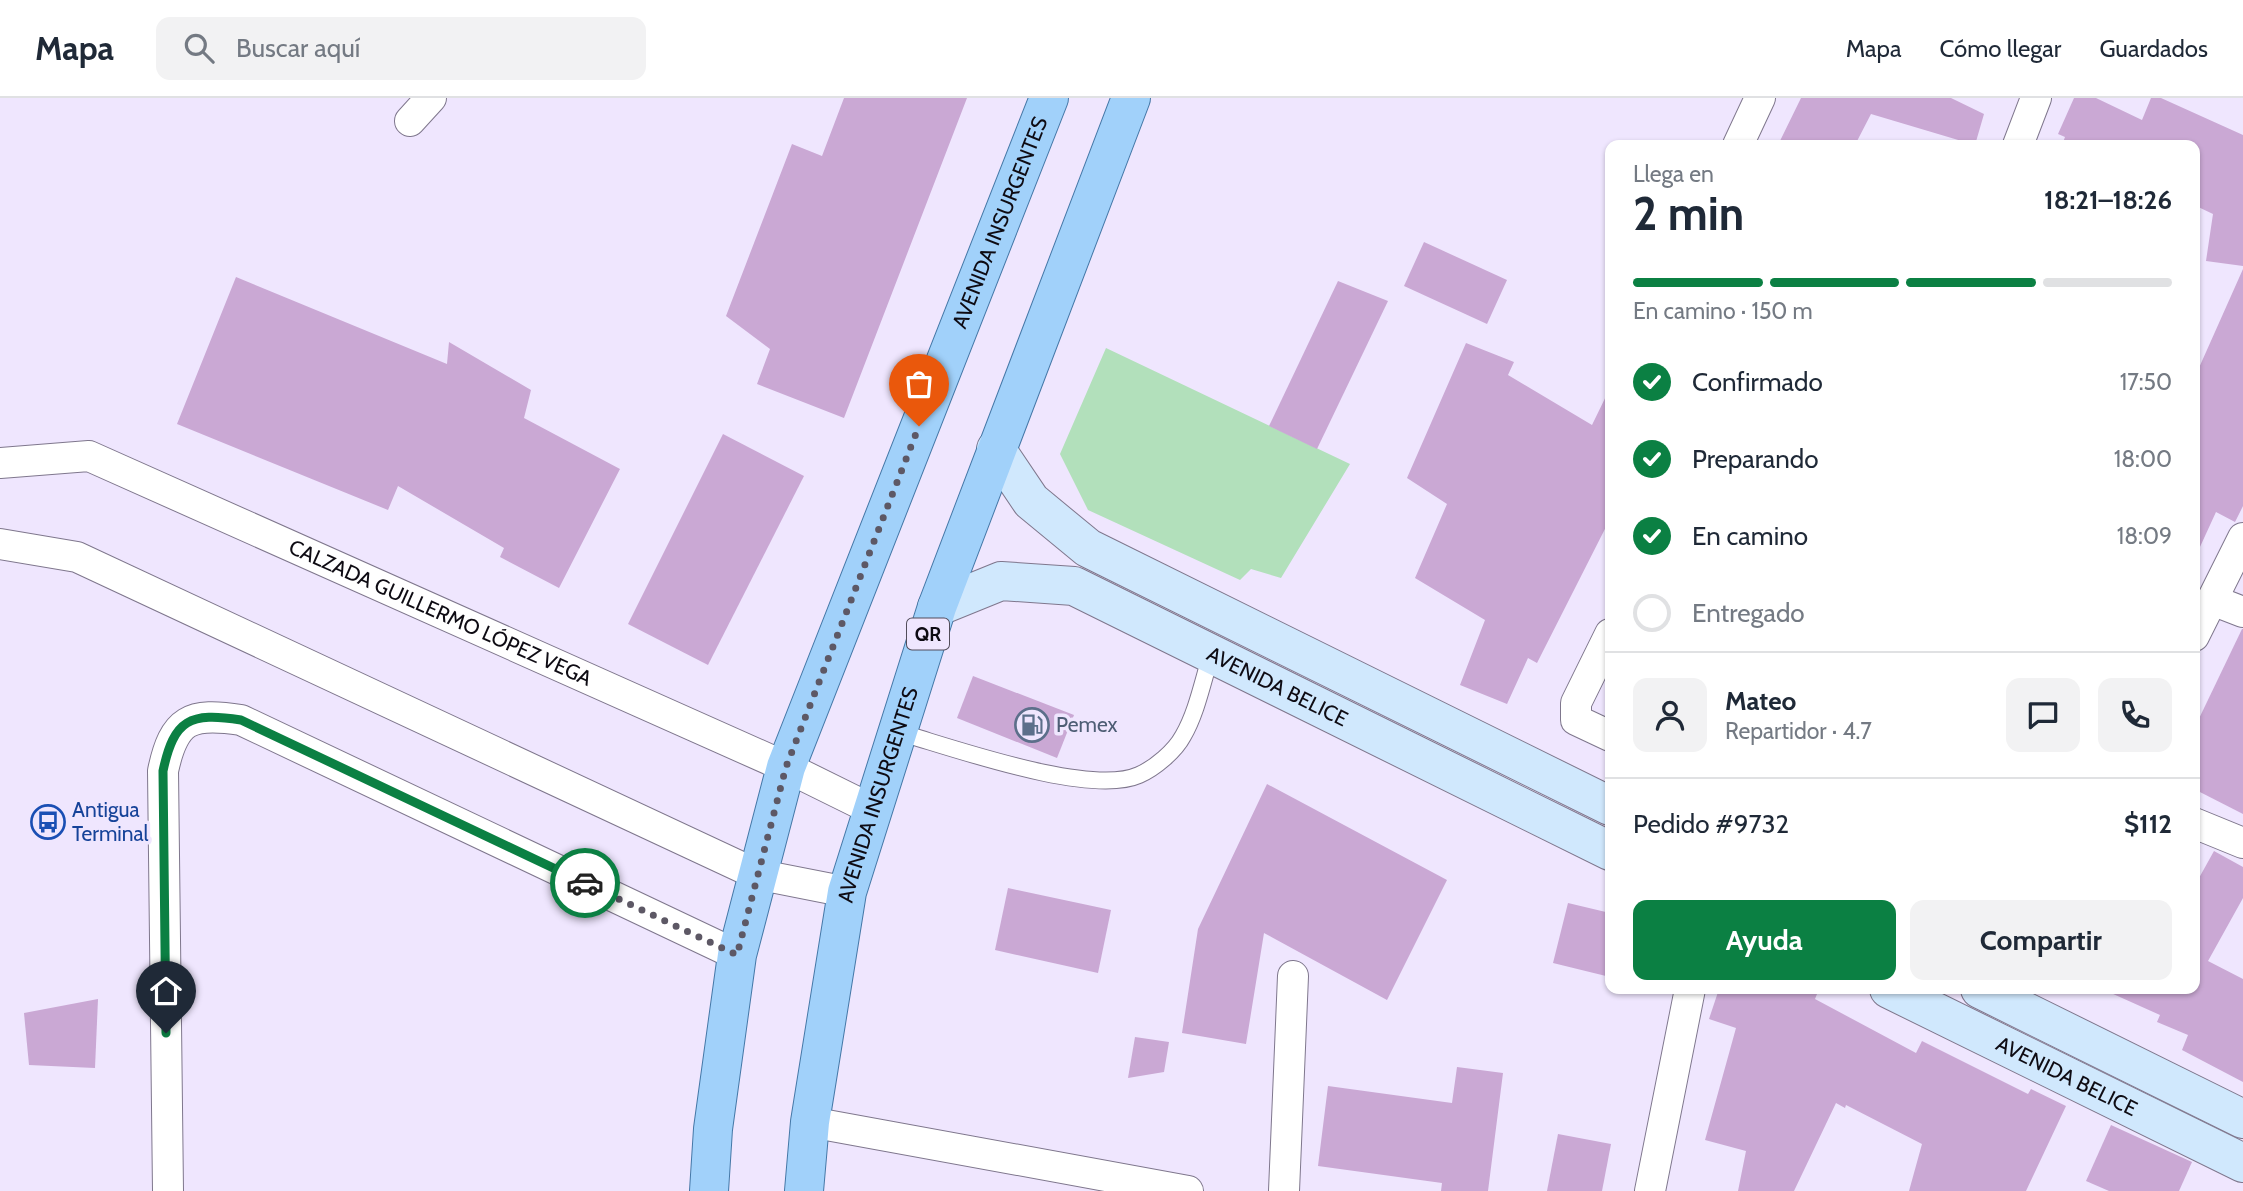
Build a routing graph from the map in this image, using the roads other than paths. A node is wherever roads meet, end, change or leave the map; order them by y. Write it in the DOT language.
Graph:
graph roads {
  1 [pos="431,98"];
  2 [pos="1049,98"];
  3 [pos="1131,98"];
  4 [pos="1760,98"];
  5 [pos="2036,98"];
  6 [pos="410,121"];
  7 [pos="1740,140"];
  8 [pos="2020,140"];
  9 [pos="996,449"];
  10 [pos="0,463"];
  11 [pos="2243,538"];
  12 [pos="0,544"];
  13 [pos="2212,600"];
  14 [pos="937,607"];
  15 [pos="2243,612"];
  16 [pos="2200,624"];
  17 [pos="1605,644"];
  18 [pos="1212,654"];
  19 [pos="898,732"];
  20 [pos="1605,734"];
  21 [pos="786,767"];
  22 [pos="1605,804"];
  23 [pos="873,810"];
  24 [pos="2200,825"];
  25 [pos="2243,843"];
  26 [pos="1605,849"];
  27 [pos="756,874"];
  28 [pos="847,892"];
  29 [pos="737,955"];
  30 [pos="1293,976"];
  31 [pos="1689,994"];
  32 [pos="1899,994"];
  33 [pos="1990,994"];
  34 [pos="2243,1119"];
  35 [pos="810,1122"];
  36 [pos="2243,1163"];
  37 [pos="168,1191"];
  38 [pos="709,1191"];
  39 [pos="804,1191"];
  40 [pos="1188,1191"];
  41 [pos="1284,1191"];
  42 [pos="1650,1191"];
  1 -- 6 [label="street"];
  2 -- 21 [label="main road, AVENIDA INSURGENTES"];
  3 -- 9 [label="main road, AVENIDA INSURGENTES / QR"];
  4 -- 7 [label="street"];
  5 -- 8 [label="street"];
  9 -- 14 [label="main road, AVENIDA INSURGENTES / QR"];
  9 -- 22 [label="main road, AVENIDA BELICE"];
  10 -- 21 [label="street, CALZADA GUILLERMO LÓPEZ VEGA"];
  11 -- 13 [label="street"];
  12 -- 27 [label="street"];
  13 -- 15 [label="street"];
  13 -- 16 [label="street"];
  14 -- 18 [label="main road, AVENIDA BELICE"];
  14 -- 19 [label="main road, AVENIDA INSURGENTES / QR"];
  17 -- 20 [label="street"];
  18 -- 19 [label="lane"];
  18 -- 26 [label="main road, AVENIDA BELICE"];
  19 -- 23 [label="main road, AVENIDA INSURGENTES / QR"];
  21 -- 23 [label="street, CALZADA GUILLERMO LÓPEZ VEGA"];
  21 -- 27 [label="main road, AVENIDA INSURGENTES"];
  23 -- 28 [label="main road, AVENIDA INSURGENTES / QR"];
  24 -- 25 [label="street"];
  27 -- 28 [label="street"];
  27 -- 29 [label="main road, AVENIDA INSURGENTES"];
  28 -- 35 [label="main road, AVENIDA INSURGENTES / QR"];
  29 -- 37 [label="street"];
  29 -- 38 [label="main road, AVENIDA INSURGENTES"];
  30 -- 41 [label="street"];
  31 -- 42 [label="street"];
  32 -- 36 [label="main road, AVENIDA BELICE"];
  33 -- 34 [label="main road, AVENIDA BELICE"];
  35 -- 39 [label="main road, AVENIDA INSURGENTES / QR"];
  35 -- 40 [label="street"];
}
